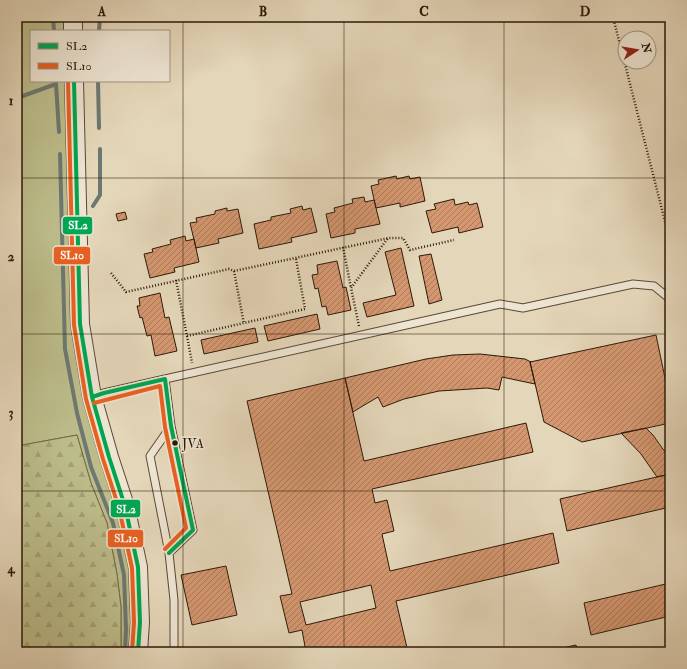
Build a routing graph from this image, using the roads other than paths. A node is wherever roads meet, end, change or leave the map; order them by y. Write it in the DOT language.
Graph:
graph roads {
  1 [pos="73,17"];
  2 [pos="73,30"];
  3 [pos="74,82"];
  4 [pos="670,299"];
  5 [pos="165,380"];
  6 [pos="92,397"];
  7 [pos="171,426"];
  8 [pos="169,553"];
  9 [pos="138,652"];
  10 [pos="174,652"];
  1 -- 2 [label="street"];
  3 -- 6 [label="street"];
  4 -- 5 [label="lane"];
  5 -- 6 [label="lane"];
  5 -- 7 [label="lane"];
  6 -- 9 [label="street"];
  7 -- 8 [label="lane"];
  7 -- 8 [label="lane"];
  8 -- 10 [label="lane"];
}
